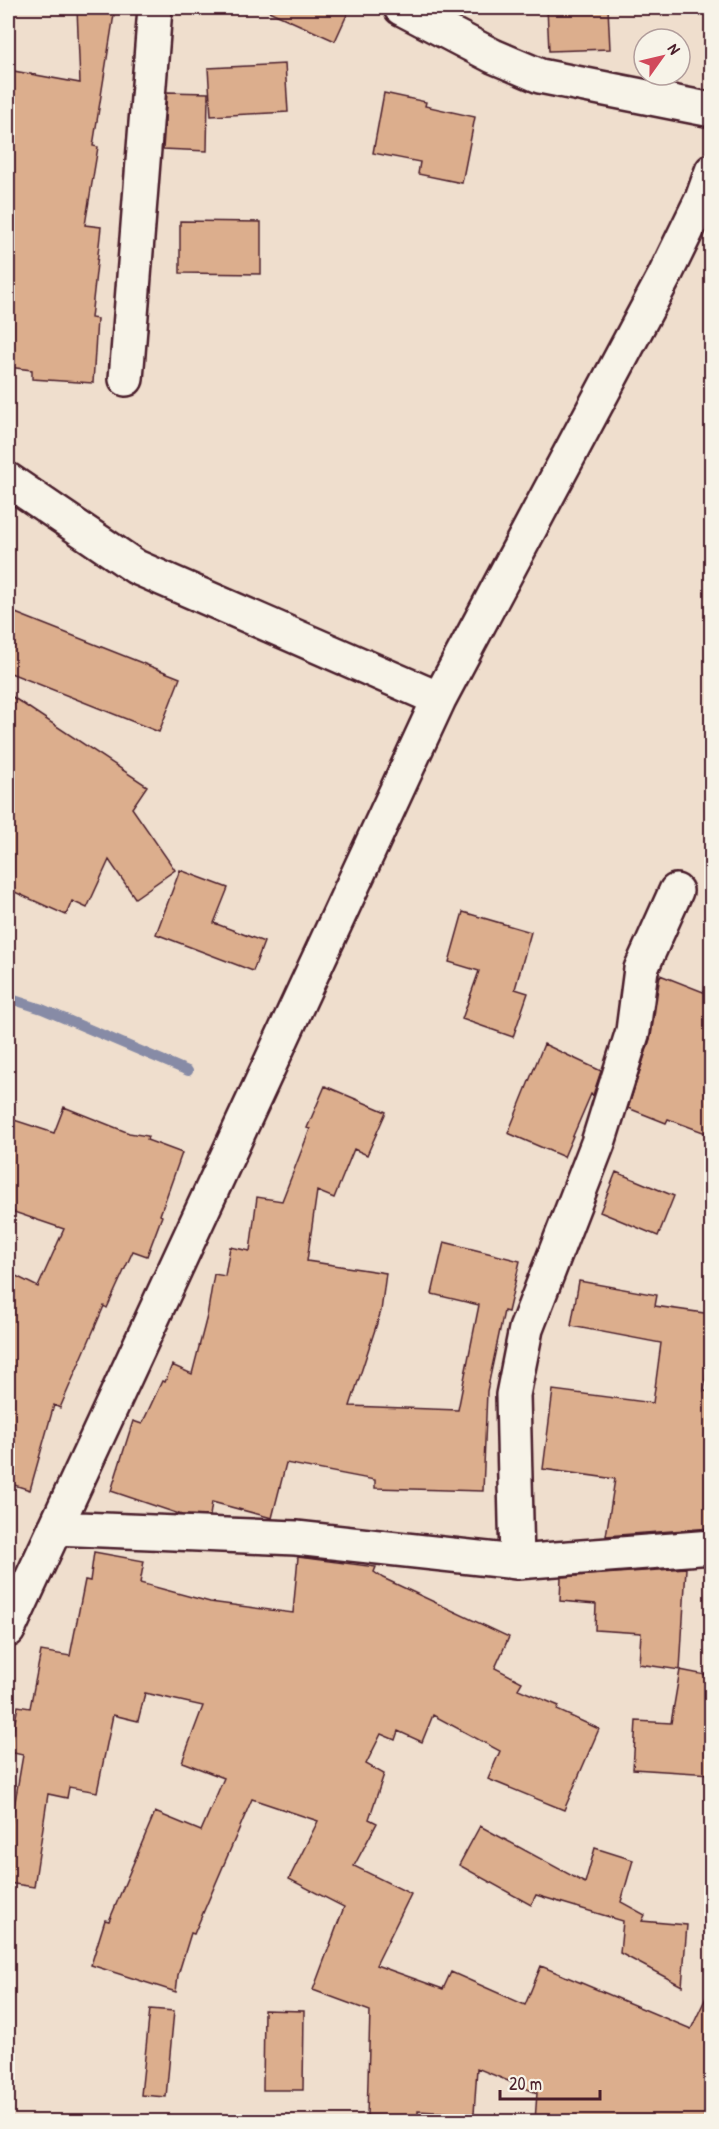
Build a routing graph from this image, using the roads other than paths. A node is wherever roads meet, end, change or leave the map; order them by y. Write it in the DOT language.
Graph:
graph roads {
  1 [pos="155,8"];
  2 [pos="401,8"];
  3 [pos="711,110"];
  4 [pos="711,171"];
  5 [pos="126,379"];
  6 [pos="8,480"];
  7 [pos="439,699"];
  8 [pos="676,891"];
  9 [pos="55,1528"];
  10 [pos="711,1547"];
  11 [pos="516,1562"];
  12 [pos="8,1630"];
  1 -- 5 [label="street"];
  2 -- 3 [label="street"];
  4 -- 7 [label="street"];
  6 -- 7 [label="street"];
  7 -- 9 [label="street"];
  8 -- 11 [label="street"];
  9 -- 11 [label="street"];
  9 -- 12 [label="street"];
  10 -- 11 [label="street"];
}
